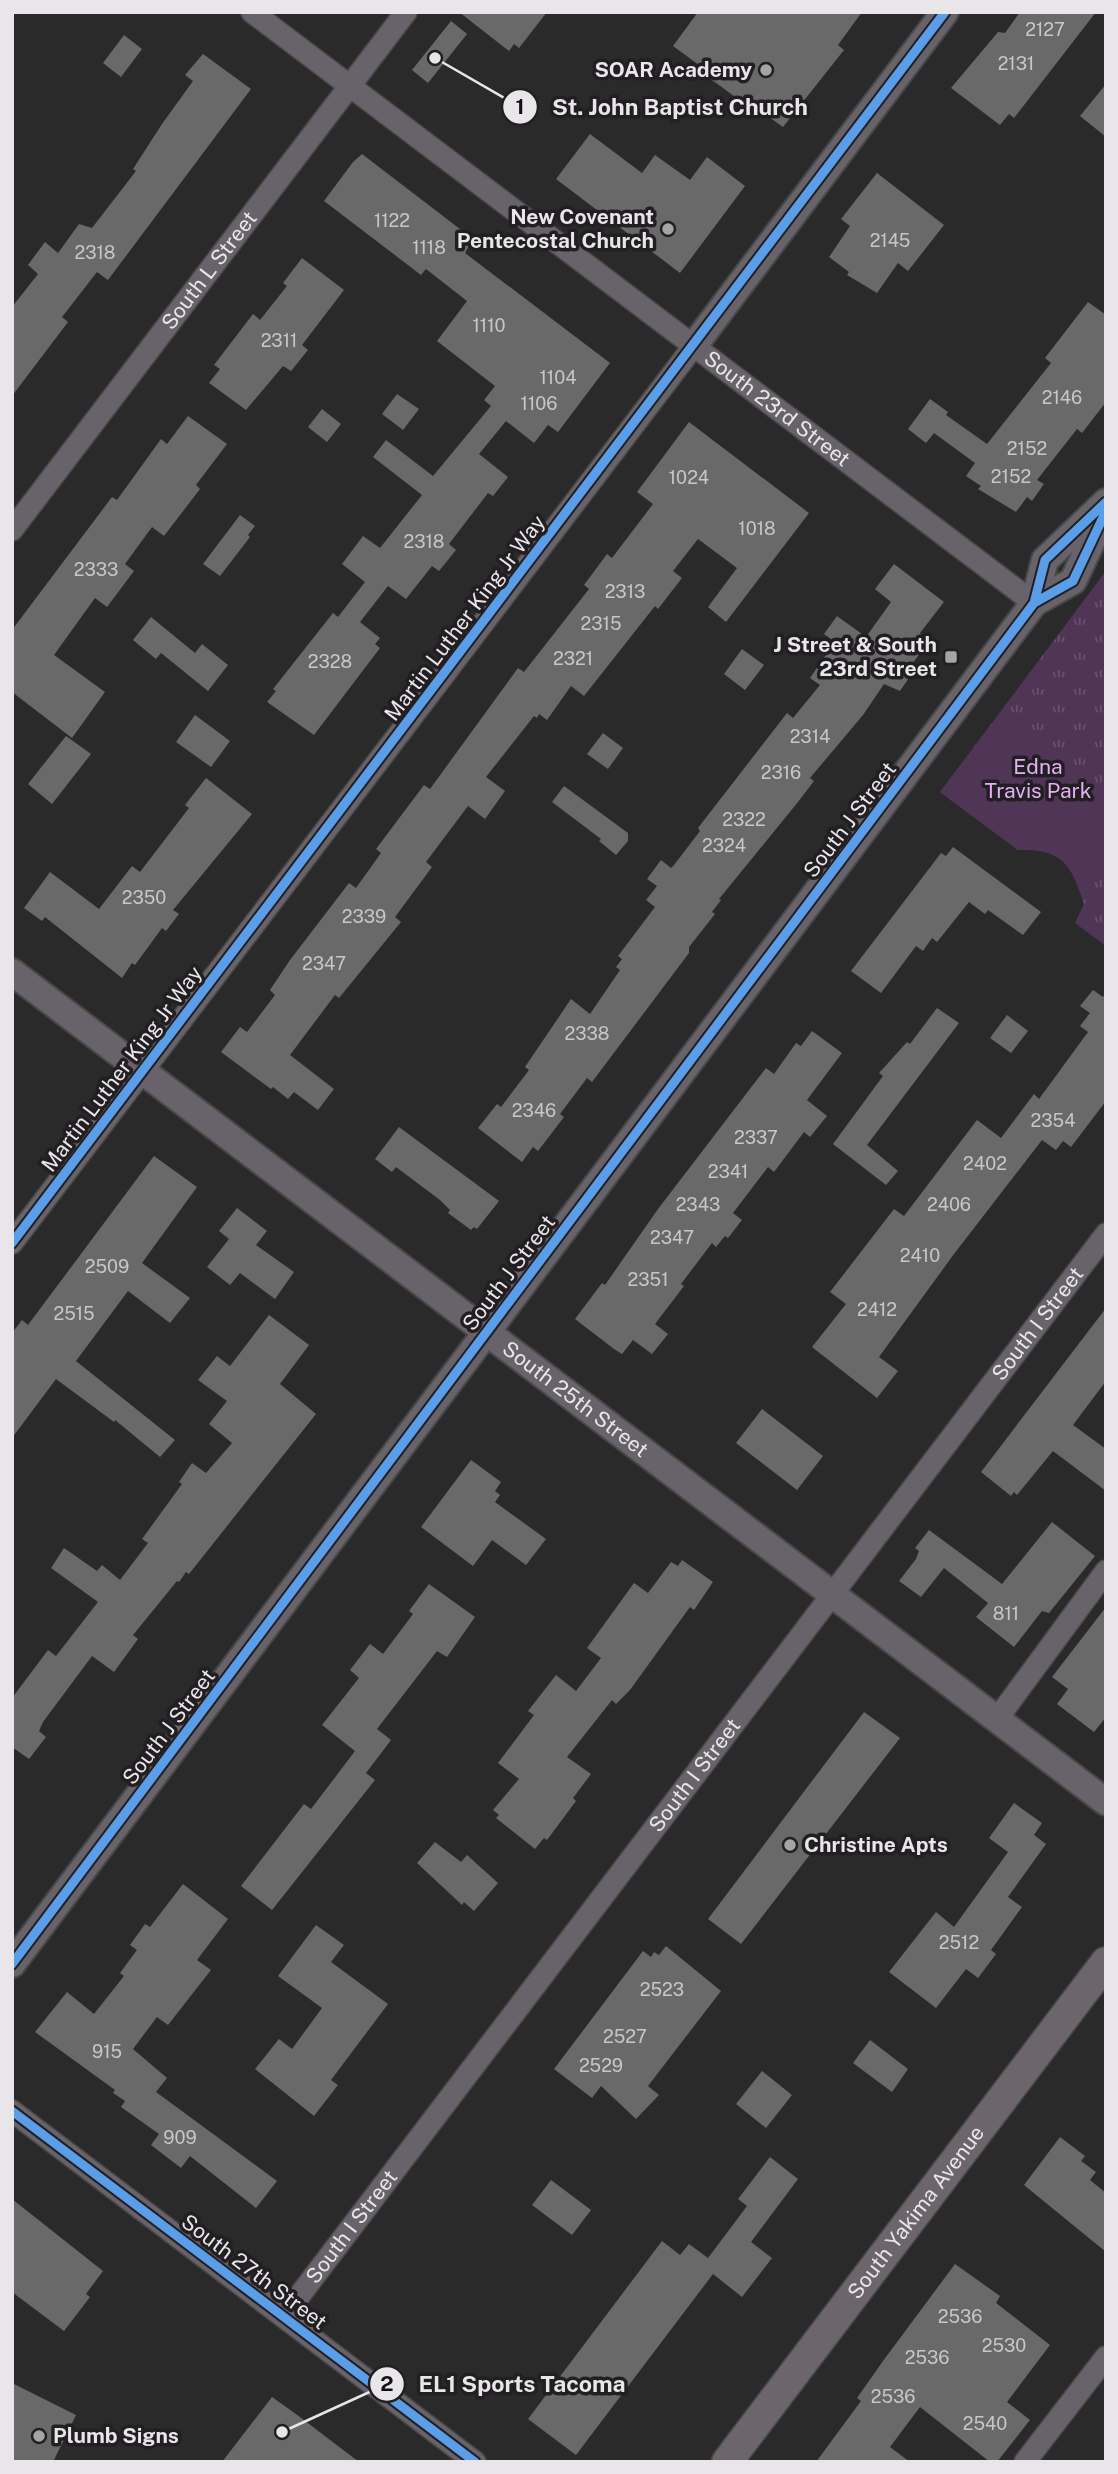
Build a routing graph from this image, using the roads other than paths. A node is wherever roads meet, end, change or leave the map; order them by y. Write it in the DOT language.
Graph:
graph roads {
  1 [pos="252,12"];
  2 [pos="406,12"];
  3 [pos="945,12"];
  4 [pos="350,86"];
  5 [pos="693,347"];
  6 [pos="1106,502"];
  7 [pos="1106,511"];
  8 [pos="12,530"];
  9 [pos="1034,603"];
  10 [pos="12,972"];
  11 [pos="143,1071"];
  12 [pos="1106,1234"];
  13 [pos="12,1243"];
  14 [pos="487,1332"];
  15 [pos="1106,1571"];
  16 [pos="832,1595"];
  17 [pos="997,1720"];
  18 [pos="1106,1802"];
  19 [pos="1106,1962"];
  20 [pos="12,1964"];
  21 [pos="12,2111"];
  22 [pos="284,2316"];
  23 [pos="1106,2357"];
  24 [pos="475,2462"];
  25 [pos="727,2462"];
  26 [pos="1025,2462"];
  1 -- 4 [label="street, South 23rd Street"];
  2 -- 4 [label="street, South L Street"];
  3 -- 5 [label="street, Martin Luther King Jr Way"];
  4 -- 5 [label="street, South 23rd Street"];
  4 -- 8 [label="street, South L Street"];
  5 -- 9 [label="street, South 23rd Street"];
  5 -- 11 [label="street, Martin Luther King Jr Way"];
  6 -- 9 [label="street, South J Street"];
  7 -- 9 [label="street, South J Street"];
  9 -- 14 [label="street, South J Street"];
  10 -- 11 [label="street, South 25th Street"];
  11 -- 13 [label="street, Martin Luther King Jr Way"];
  11 -- 14 [label="street, South 25th Street"];
  12 -- 16 [label="street, South I Street"];
  14 -- 16 [label="street, South 25th Street"];
  14 -- 20 [label="street, South J Street"];
  15 -- 17 [label="street"];
  16 -- 17 [label="street, South 25th Street"];
  16 -- 22 [label="street, South I Street"];
  17 -- 18 [label="street, South 25th Street"];
  19 -- 25 [label="main road, South Yakima Avenue"];
  21 -- 22 [label="street, South 27th Street"];
  22 -- 24 [label="street, South 27th Street"];
  23 -- 26 [label="street"];
}
